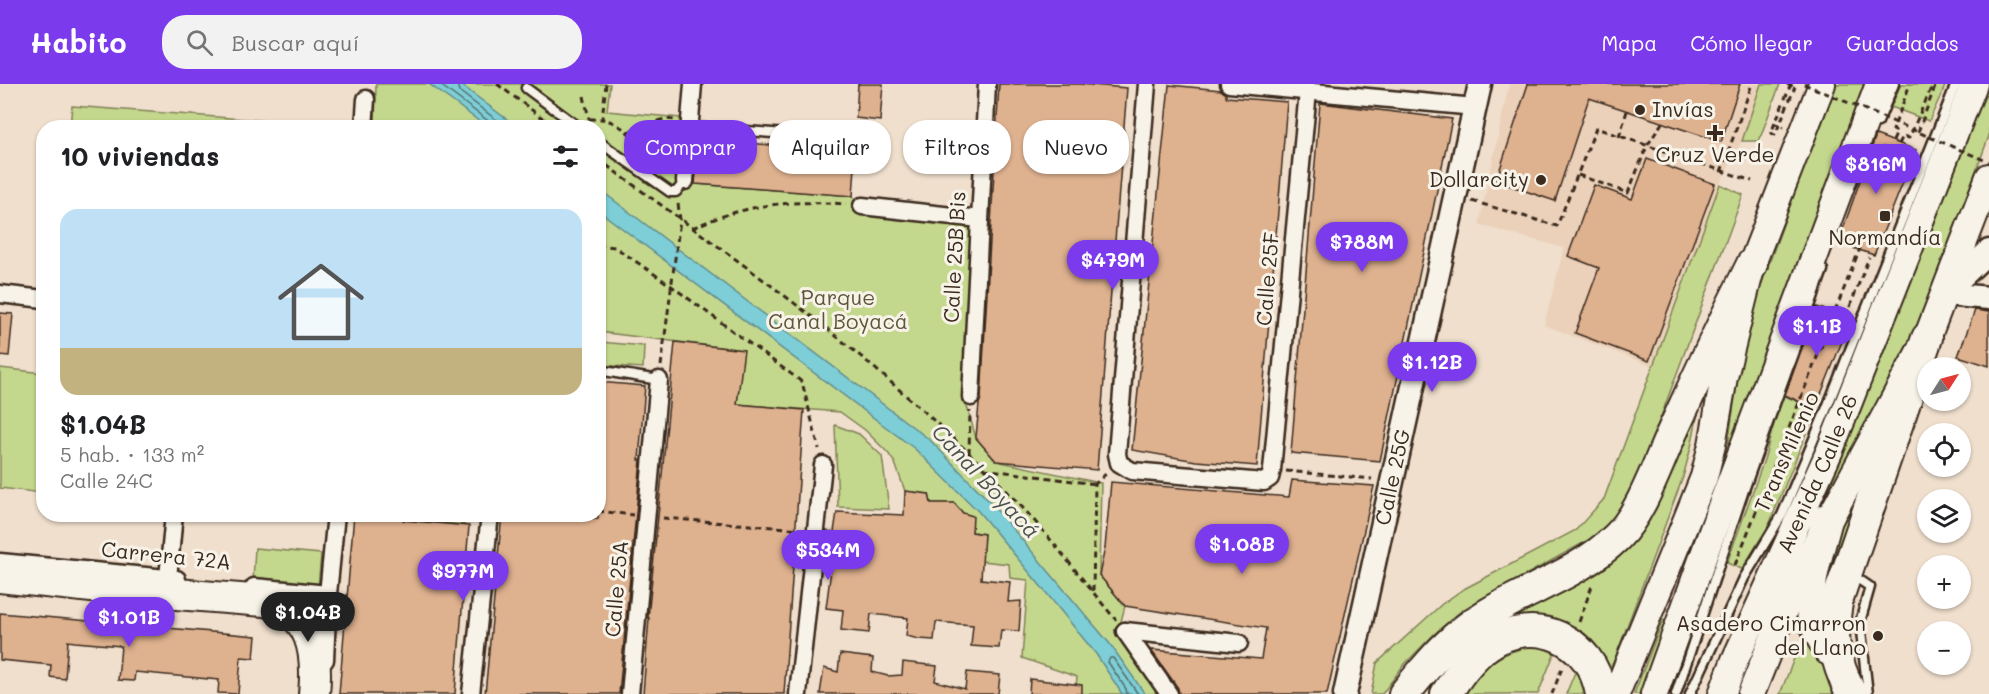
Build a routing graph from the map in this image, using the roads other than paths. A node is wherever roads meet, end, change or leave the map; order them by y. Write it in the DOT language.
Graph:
graph roads {
  1 [pos="693,84"];
  2 [pos="987,84"];
  3 [pos="1147,84"];
  4 [pos="1229,84"];
  5 [pos="1480,84"];
  6 [pos="1822,84"];
  7 [pos="1879,84"];
  8 [pos="1894,84"];
  9 [pos="1956,84"];
  10 [pos="1974,84"];
  11 [pos="526,87"];
  12 [pos="1308,91"];
  13 [pos="366,99"];
  14 [pos="1475,107"];
  15 [pos="365,120"];
  16 [pos="569,120"];
  17 [pos="685,120"];
  18 [pos="1875,130"];
  19 [pos="606,147"];
  20 [pos="681,174"];
  21 [pos="1989,177"];
  22 [pos="680,187"];
  23 [pos="862,206"];
  24 [pos="980,219"];
  25 [pos="1989,251"];
  26 [pos="1827,261"];
  27 [pos="1752,264"];
  28 [pos="0,294"];
  29 [pos="1944,294"];
  30 [pos="1989,297"];
  31 [pos="36,298"];
  32 [pos="1927,338"];
  33 [pos="606,371"];
  34 [pos="659,380"];
  35 [pos="971,397"];
  36 [pos="823,465"];
  37 [pos="1827,519"];
  38 [pos="173,522"];
  39 [pos="335,522"];
  40 [pos="489,522"];
  41 [pos="816,532"];
  42 [pos="832,538"];
  43 [pos="0,562"];
  44 [pos="1846,571"];
  45 [pos="0,577"];
  46 [pos="168,578"];
  47 [pos="0,594"];
  48 [pos="328,594"];
  49 [pos="1239,643"];
  50 [pos="1838,666"];
  51 [pos="297,694"];
  52 [pos="314,694"];
  53 [pos="323,694"];
  54 [pos="471,694"];
  55 [pos="630,694"];
  56 [pos="798,694"];
  57 [pos="1169,694"];
  58 [pos="1345,694"];
  59 [pos="1404,694"];
  60 [pos="1446,694"];
  61 [pos="1601,694"];
  62 [pos="1617,694"];
  63 [pos="1654,694"];
  64 [pos="1676,694"];
  65 [pos="1690,694"];
  66 [pos="1722,694"];
  67 [pos="1751,694"];
  68 [pos="1851,694"];
  69 [pos="1868,694"];
  1 -- 17 [label="street"];
  2 -- 24 [label="street, Calle 25B Bis"];
  3 -- 12 [label="street, Calle 25F"];
  4 -- 12 [label="street"];
  5 -- 14 [label="street, Calle 25G"];
  6 -- 27 [label="main road"];
  7 -- 63 [label="main road"];
  8 -- 18 [label="lane"];
  9 -- 65 [label="lane, TransMilenio"];
  10 -- 66 [label="main road, Avenida Calle 26"];
  11 -- 16 [label="lane"];
  12 -- 14 [label="street"];
  13 -- 15 [label="street"];
  14 -- 58 [label="street, Calle 25G"];
  19 -- 22 [label="lane"];
  20 -- 22 [label="street"];
  21 -- 29 [label="main road, Avenida Calle 26"];
  23 -- 24 [label="street"];
  24 -- 35 [label="street, Calle 25B Bis"];
  25 -- 29 [label="street"];
  26 -- 64 [label="lane, TransMilenio"];
  27 -- 59 [label="highway"];
  27 -- 62 [label="main road"];
  28 -- 31 [label="street"];
  29 -- 30 [label="street"];
  29 -- 32 [label="main road, Avenida Calle 26"];
  32 -- 37 [label="main road, Avenida Calle 26"];
  32 -- 44 [label="highway"];
  33 -- 34 [label="lane"];
  34 -- 55 [label="street, Calle 25A"];
  36 -- 41 [label="street"];
  37 -- 50 [label="highway"];
  37 -- 67 [label="main road, Avenida Calle 26"];
  38 -- 46 [label="street"];
  39 -- 48 [label="street"];
  40 -- 54 [label="street"];
  41 -- 42 [label="lane"];
  41 -- 56 [label="street"];
  43 -- 46 [label="street, Carrera 72A"];
  44 -- 50 [label="highway"];
  44 -- 69 [label="lane"];
  45 -- 52 [label="highway"];
  46 -- 48 [label="street, Carrera 72A"];
  47 -- 51 [label="highway"];
  48 -- 53 [label="street"];
  49 -- 57 [label="street"];
  50 -- 68 [label="highway"];
  60 -- 61 [label="highway"];
}
